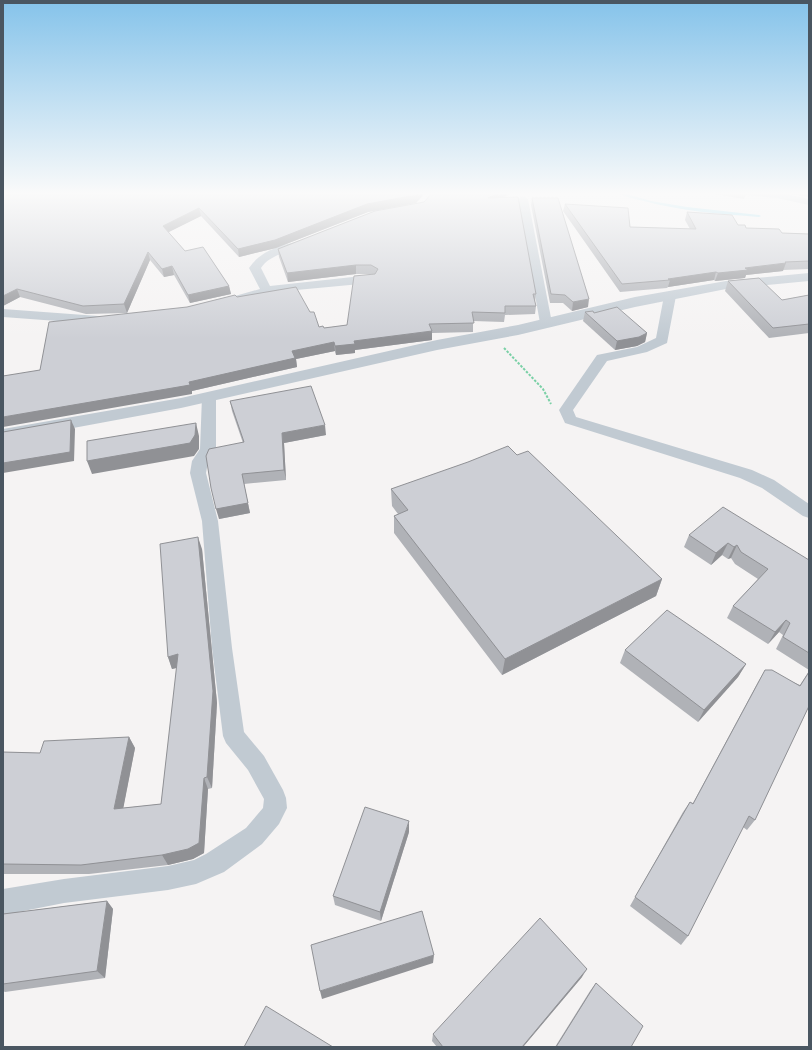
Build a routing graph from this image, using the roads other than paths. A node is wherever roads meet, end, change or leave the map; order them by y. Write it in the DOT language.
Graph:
graph roads {
  1 [pos="309,241"];
  2 [pos="531,241"];
  3 [pos="809,277"];
  4 [pos="371,279"];
  5 [pos="267,291"];
  6 [pos="670,296"];
  7 [pos="225,302"];
  8 [pos="3,313"];
  9 [pos="114,319"];
  10 [pos="546,323"];
  11 [pos="209,397"];
  12 [pos="3,435"];
  13 [pos="809,512"];
  14 [pos="3,902"];
  1 -- 5 [label="street"];
  2 -- 10 [label="street"];
  3 -- 6 [label="street"];
  4 -- 5 [label="street"];
  5 -- 7 [label="street"];
  6 -- 10 [label="street"];
  6 -- 13 [label="street"];
  8 -- 9 [label="street"];
  10 -- 11 [label="street"];
  11 -- 12 [label="street"];
  11 -- 14 [label="street"];
}
